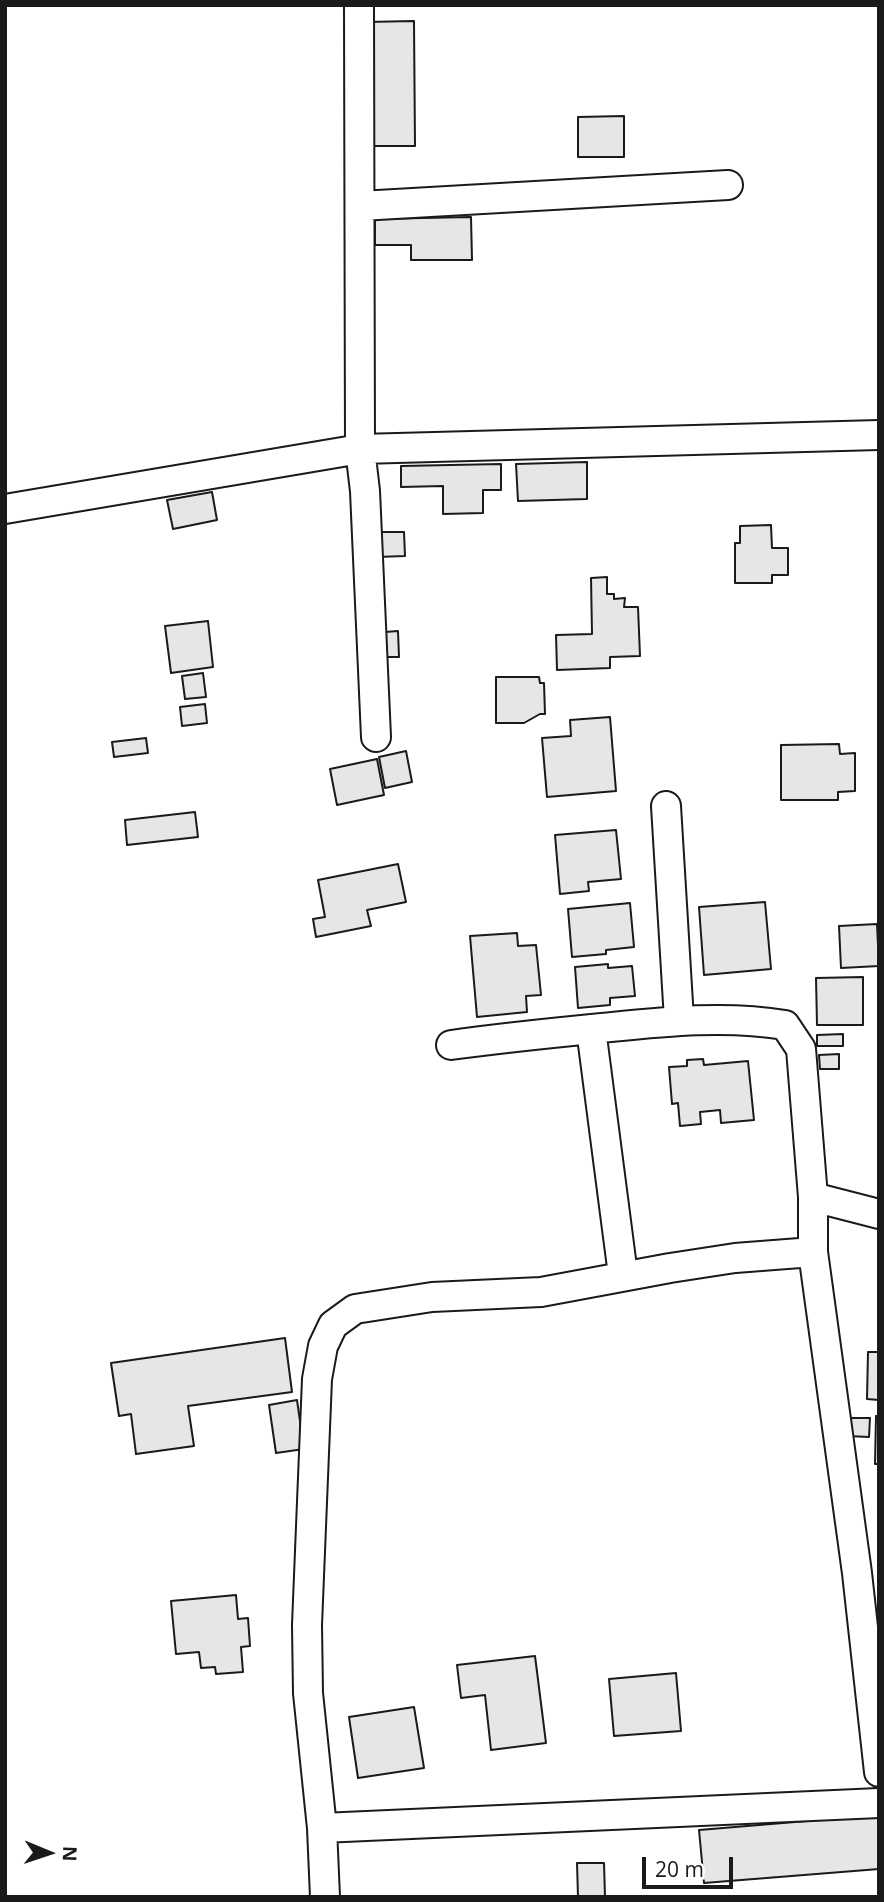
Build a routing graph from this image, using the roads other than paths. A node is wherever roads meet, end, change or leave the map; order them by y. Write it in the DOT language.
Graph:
graph roads {
  1 [pos="359,5"];
  2 [pos="728,185"];
  3 [pos="360,206"];
  4 [pos="879,435"];
  5 [pos="360,449"];
  6 [pos="5,509"];
  7 [pos="376,737"];
  8 [pos="666,806"];
  9 [pos="679,1020"];
  10 [pos="591,1029"];
  11 [pos="451,1045"];
  12 [pos="813,1197"];
  13 [pos="879,1214"];
  14 [pos="813,1252"];
  15 [pos="623,1275"];
  16 [pos="868,1572"];
  17 [pos="879,1772"];
  18 [pos="879,1803"];
  19 [pos="322,1828"];
  20 [pos="325,1897"];
  1 -- 3 [label="street"];
  2 -- 3 [label="street"];
  3 -- 5 [label="street"];
  4 -- 5 [label="street"];
  5 -- 6 [label="street"];
  5 -- 7 [label="street"];
  8 -- 9 [label="street"];
  9 -- 10 [label="street"];
  9 -- 12 [label="street"];
  10 -- 11 [label="street"];
  10 -- 15 [label="street"];
  12 -- 13 [label="street"];
  12 -- 14 [label="street"];
  14 -- 15 [label="street"];
  14 -- 16 [label="street"];
  15 -- 19 [label="street"];
  16 -- 17 [label="street"];
  18 -- 19 [label="street"];
  19 -- 20 [label="street"];
}
